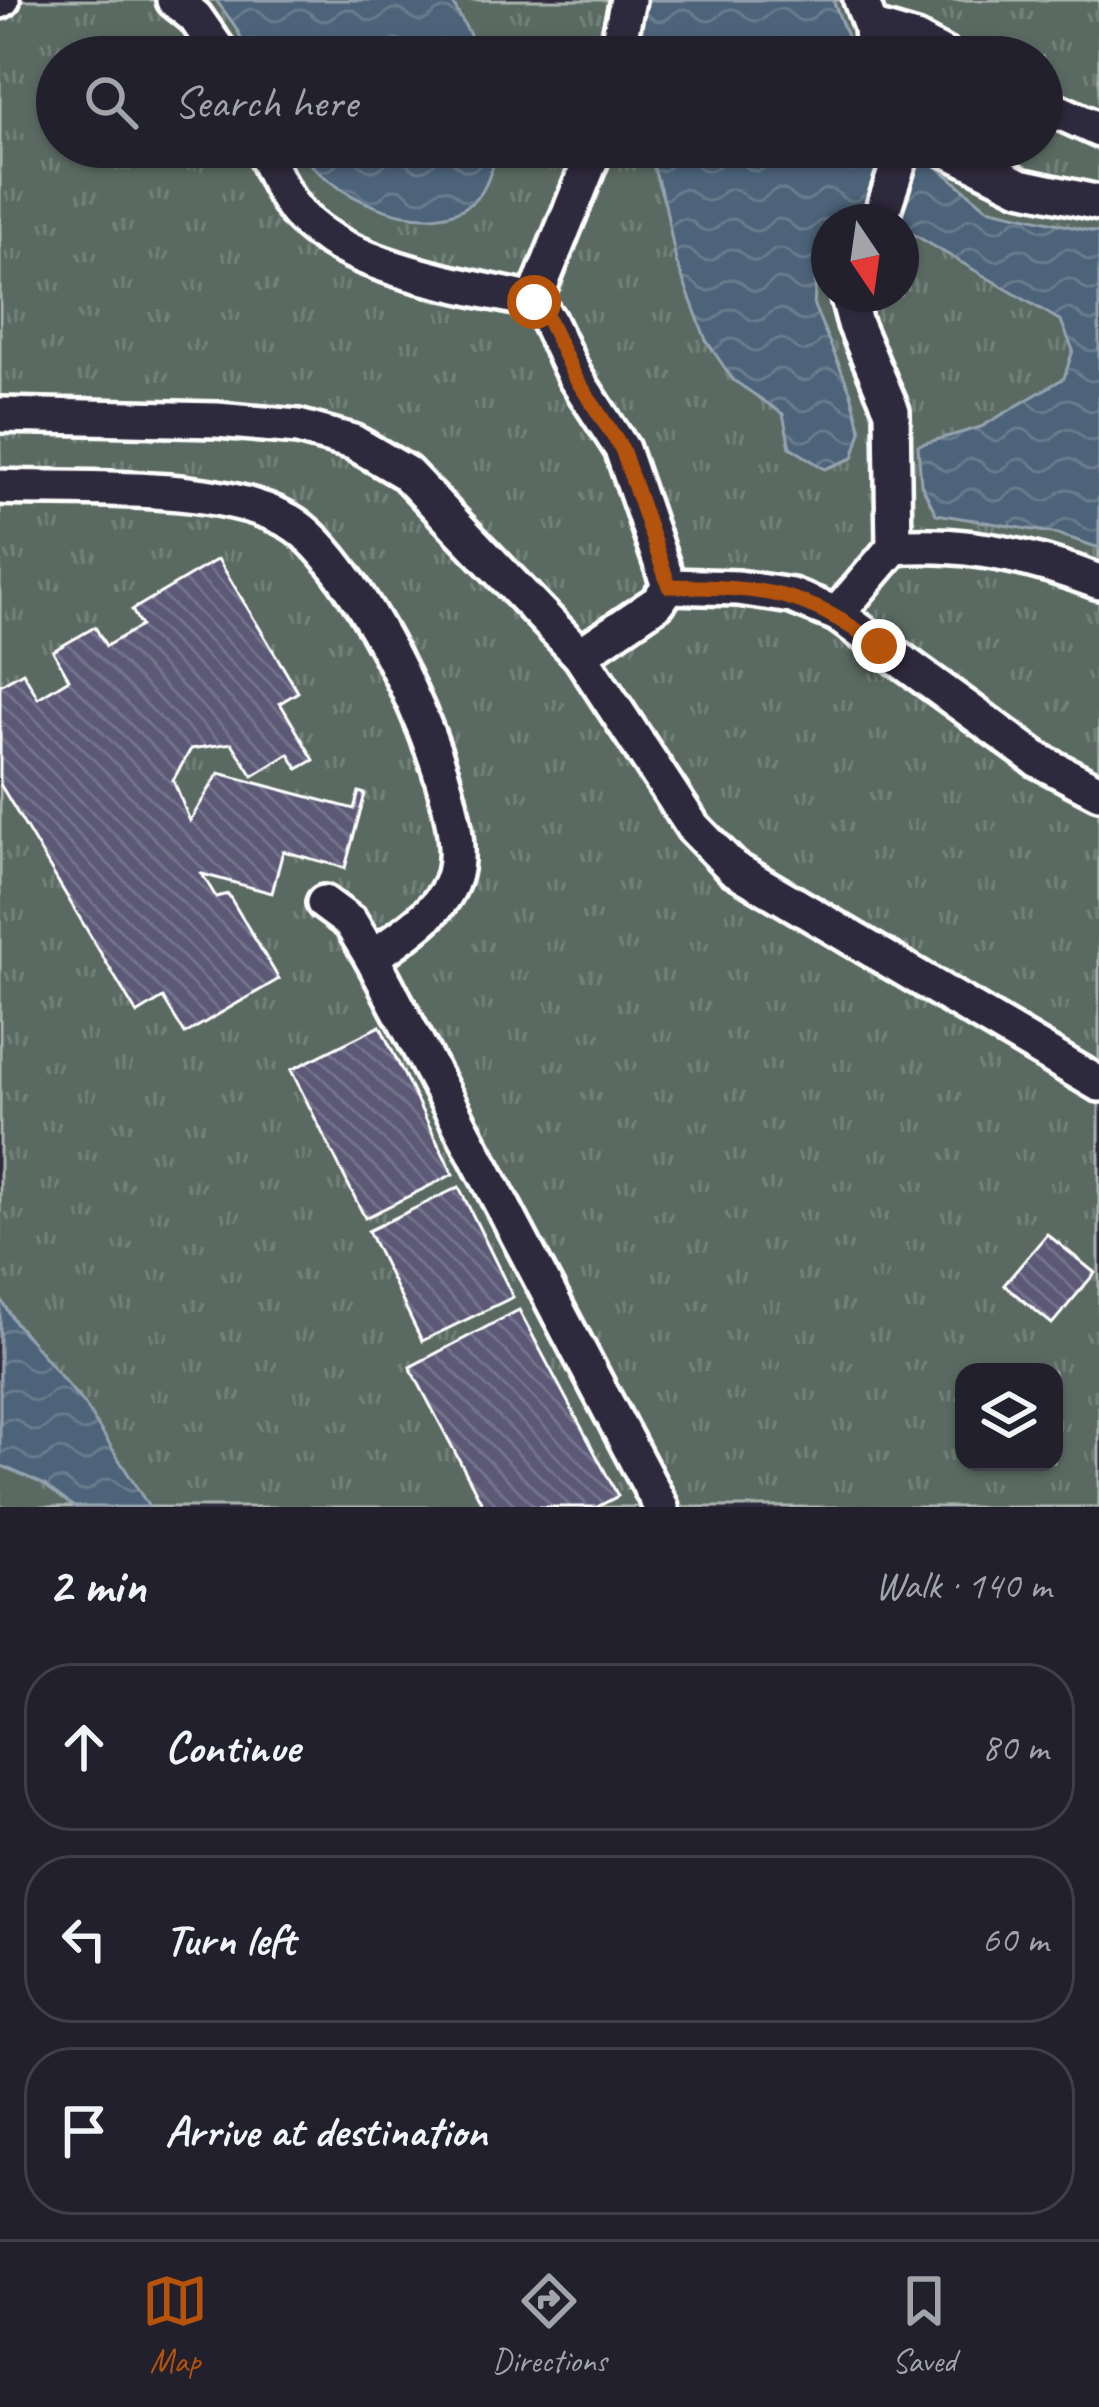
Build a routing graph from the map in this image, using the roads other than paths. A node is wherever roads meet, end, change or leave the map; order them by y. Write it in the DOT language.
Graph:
graph roads {
  1 [pos="628,0"];
  2 [pos="192,6"];
  3 [pos="868,28"];
  4 [pos="211,36"];
  5 [pos="620,36"];
  6 [pos="900,36"];
  7 [pos="1063,114"];
  8 [pos="1099,130"];
  9 [pos="273,168"];
  10 [pos="588,168"];
  11 [pos="897,168"];
  12 [pos="984,168"];
  13 [pos="1099,203"];
  14 [pos="885,204"];
  15 [pos="534,302"];
  16 [pos="852,312"];
  17 [pos="0,415"];
  18 [pos="0,487"];
  19 [pos="894,547"];
  20 [pos="1099,582"];
  21 [pos="669,586"];
  22 [pos="837,614"];
  23 [pos="580,655"];
  24 [pos="1099,792"];
  25 [pos="324,903"];
  26 [pos="372,958"];
  27 [pos="1099,1084"];
  28 [pos="661,1507"];
  1 -- 5 [label="lane"];
  2 -- 4 [label="lane"];
  3 -- 6 [label="lane"];
  7 -- 8 [label="lane"];
  9 -- 15 [label="lane"];
  10 -- 15 [label="lane"];
  11 -- 14 [label="lane"];
  12 -- 13 [label="lane"];
  15 -- 21 [label="lane"];
  16 -- 19 [label="lane"];
  17 -- 23 [label="lane"];
  18 -- 26 [label="lane"];
  19 -- 20 [label="lane"];
  19 -- 22 [label="lane"];
  21 -- 22 [label="lane"];
  21 -- 23 [label="lane"];
  22 -- 24 [label="lane"];
  23 -- 27 [label="lane"];
  25 -- 26 [label="lane"];
  26 -- 28 [label="lane"];
}
